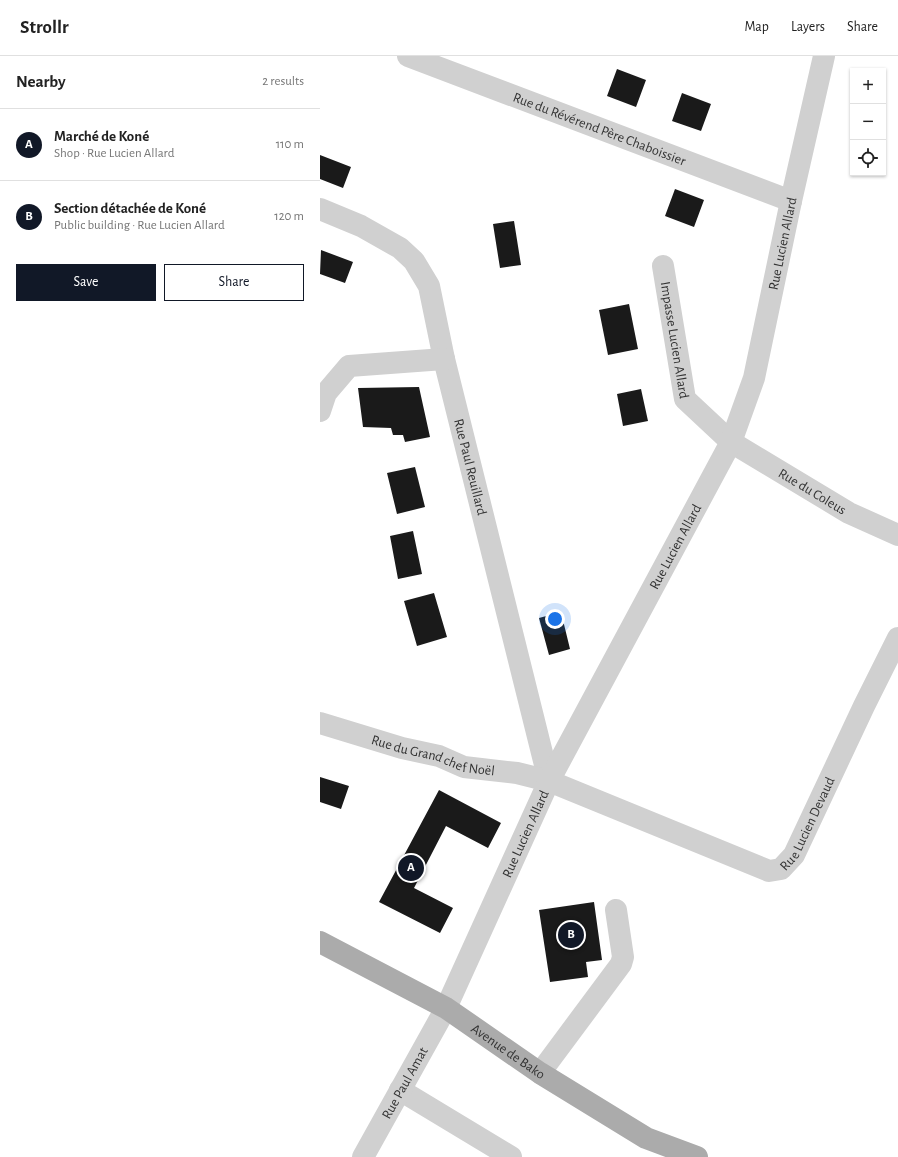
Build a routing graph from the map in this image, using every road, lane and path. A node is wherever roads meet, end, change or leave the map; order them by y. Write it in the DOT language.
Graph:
graph roads {
  1 [pos="408,56"];
  2 [pos="824,56"];
  3 [pos="791,201"];
  4 [pos="320,209"];
  5 [pos="662,266"];
  6 [pos="444,359"];
  7 [pos="320,411"];
  8 [pos="730,442"];
  9 [pos="898,535"];
  10 [pos="898,638"];
  11 [pos="893,657"];
  12 [pos="320,723"];
  13 [pos="548,781"];
  14 [pos="616,910"];
  15 [pos="320,942"];
  16 [pos="446,1008"];
  17 [pos="540,1073"];
  18 [pos="400,1090"];
  19 [pos="363,1157"];
  20 [pos="511,1157"];
  21 [pos="697,1157"];
  1 -- 3 [label="street, Rue du Révérend Père Chaboissier"];
  2 -- 3 [label="street, Rue Lucien Allard"];
  3 -- 8 [label="street, Rue Lucien Allard"];
  4 -- 6 [label="street, Rue Paul Reuillard"];
  5 -- 8 [label="street, Impasse Lucien Allard"];
  6 -- 7 [label="street"];
  6 -- 13 [label="street, Rue Paul Reuillard"];
  8 -- 9 [label="street, Rue du Coleus"];
  8 -- 13 [label="street, Rue Lucien Allard"];
  10 -- 11 [label="street, Rue Lucien Devaud"];
  11 -- 13 [label="street, Rue Lucien Devaud"];
  12 -- 13 [label="street, Rue du Grand chef Noël"];
  13 -- 16 [label="street, Rue Lucien Allard"];
  14 -- 17 [label="street"];
  15 -- 16 [label="main road, Avenue de Bako"];
  16 -- 17 [label="main road, Avenue de Bako"];
  16 -- 18 [label="street, Rue Paul Amat"];
  17 -- 21 [label="main road, Avenue de Bako"];
  18 -- 19 [label="street, Rue Paul Amat"];
  18 -- 20 [label="street"];
}
